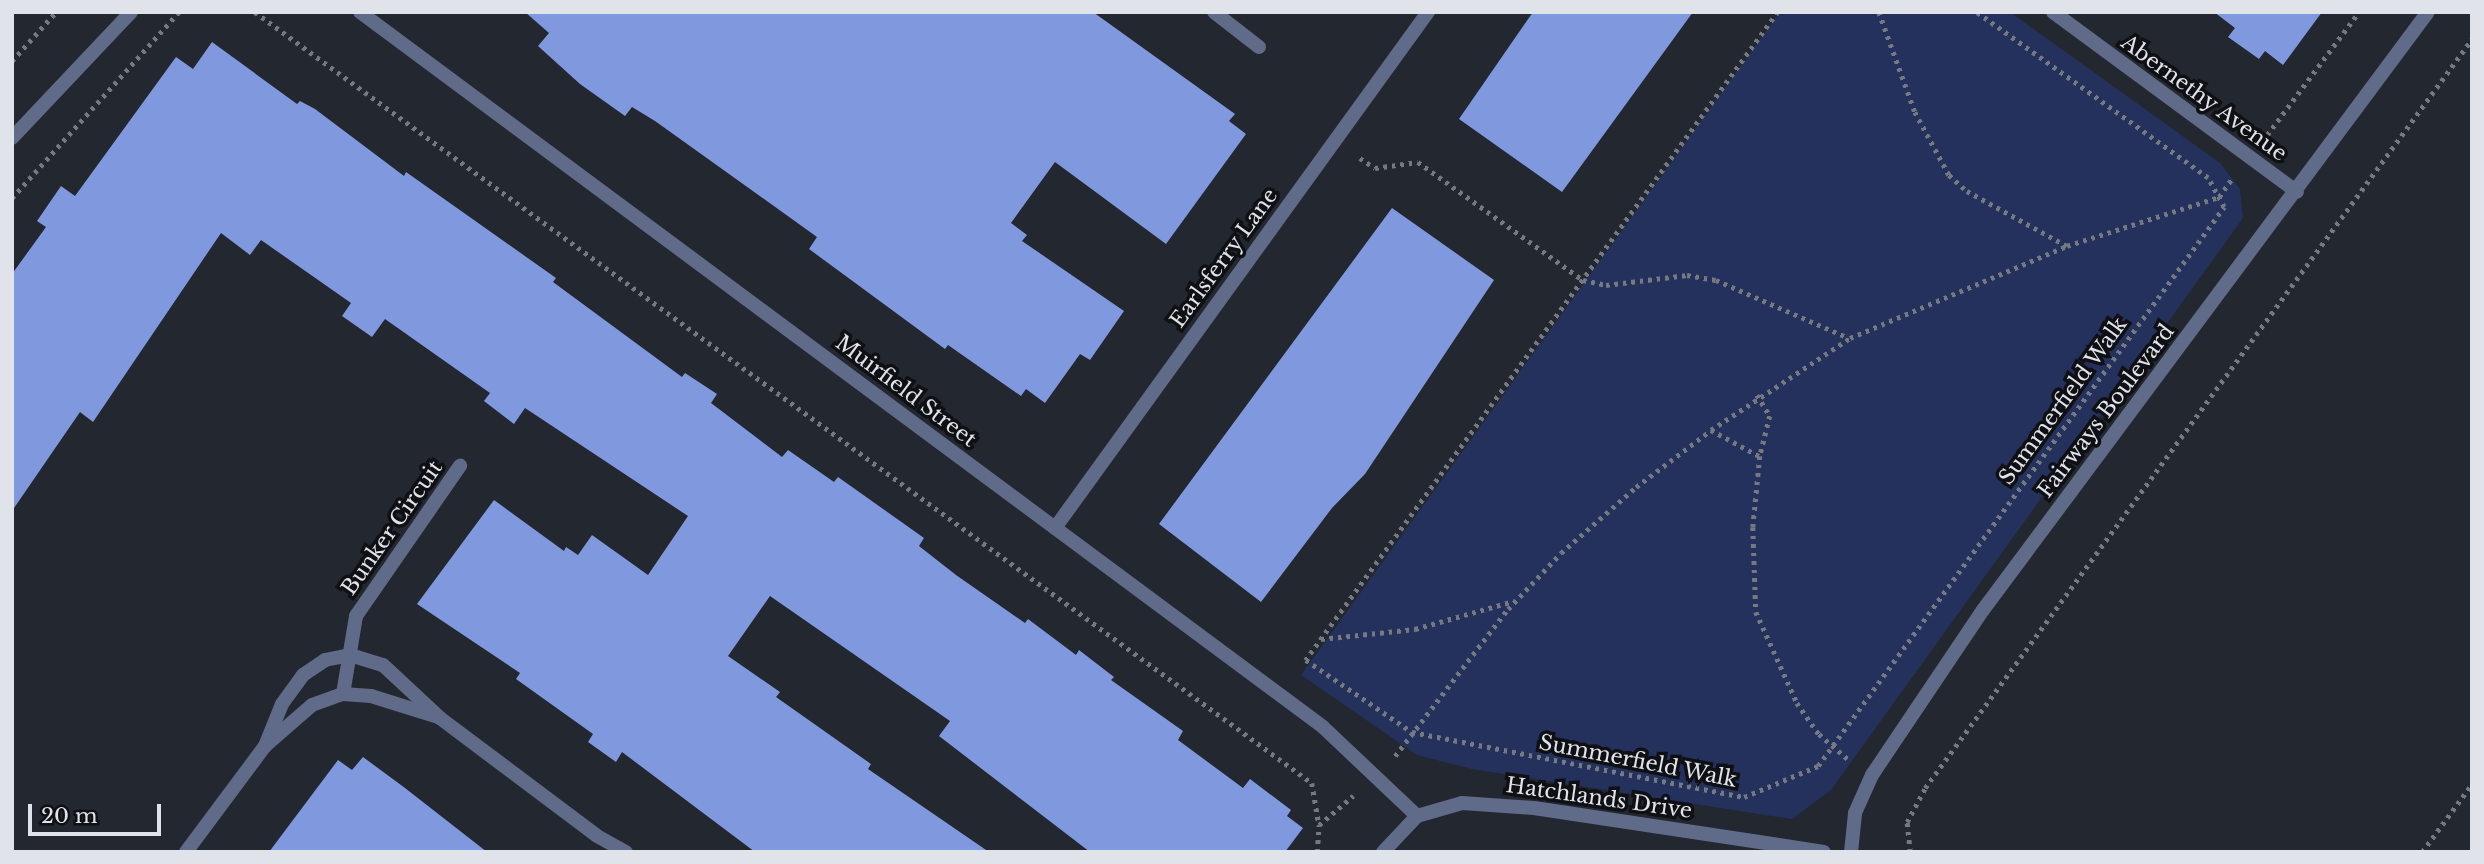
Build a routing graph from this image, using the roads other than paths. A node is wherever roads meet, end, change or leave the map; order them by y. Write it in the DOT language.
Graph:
graph roads {
  1 [pos="131,12"];
  2 [pos="360,12"];
  3 [pos="1214,12"];
  4 [pos="1428,12"];
  5 [pos="2053,12"];
  6 [pos="2428,12"];
  7 [pos="1259,47"];
  8 [pos="12,138"];
  9 [pos="2297,192"];
  10 [pos="460,466"];
  11 [pos="1055,528"];
  12 [pos="350,655"];
  13 [pos="343,694"];
  14 [pos="440,718"];
  15 [pos="265,746"];
  16 [pos="1417,816"];
  17 [pos="597,836"];
  18 [pos="187,852"];
  19 [pos="607,852"];
  20 [pos="626,852"];
  21 [pos="1383,852"];
  22 [pos="1825,852"];
  23 [pos="1851,852"];
  1 -- 8 [label="street"];
  2 -- 11 [label="street, Muirfield Street"];
  3 -- 7 [label="street"];
  4 -- 11 [label="street, Earlsferry Lane"];
  5 -- 9 [label="street, Abernethy Avenue"];
  6 -- 9 [label="street, Fairways Boulevard"];
  9 -- 23 [label="street, Fairways Boulevard"];
  10 -- 12 [label="street, Bunker Circuit"];
  11 -- 16 [label="street, Muirfield Street"];
  12 -- 13 [label="street, Bunker Circuit"];
  12 -- 14 [label="street"];
  12 -- 15 [label="street"];
  13 -- 14 [label="street"];
  13 -- 15 [label="street"];
  14 -- 17 [label="street"];
  15 -- 18 [label="street"];
  16 -- 21 [label="street"];
  16 -- 22 [label="street, Hatchlands Drive"];
  17 -- 19 [label="street"];
  17 -- 20 [label="street"];
}
